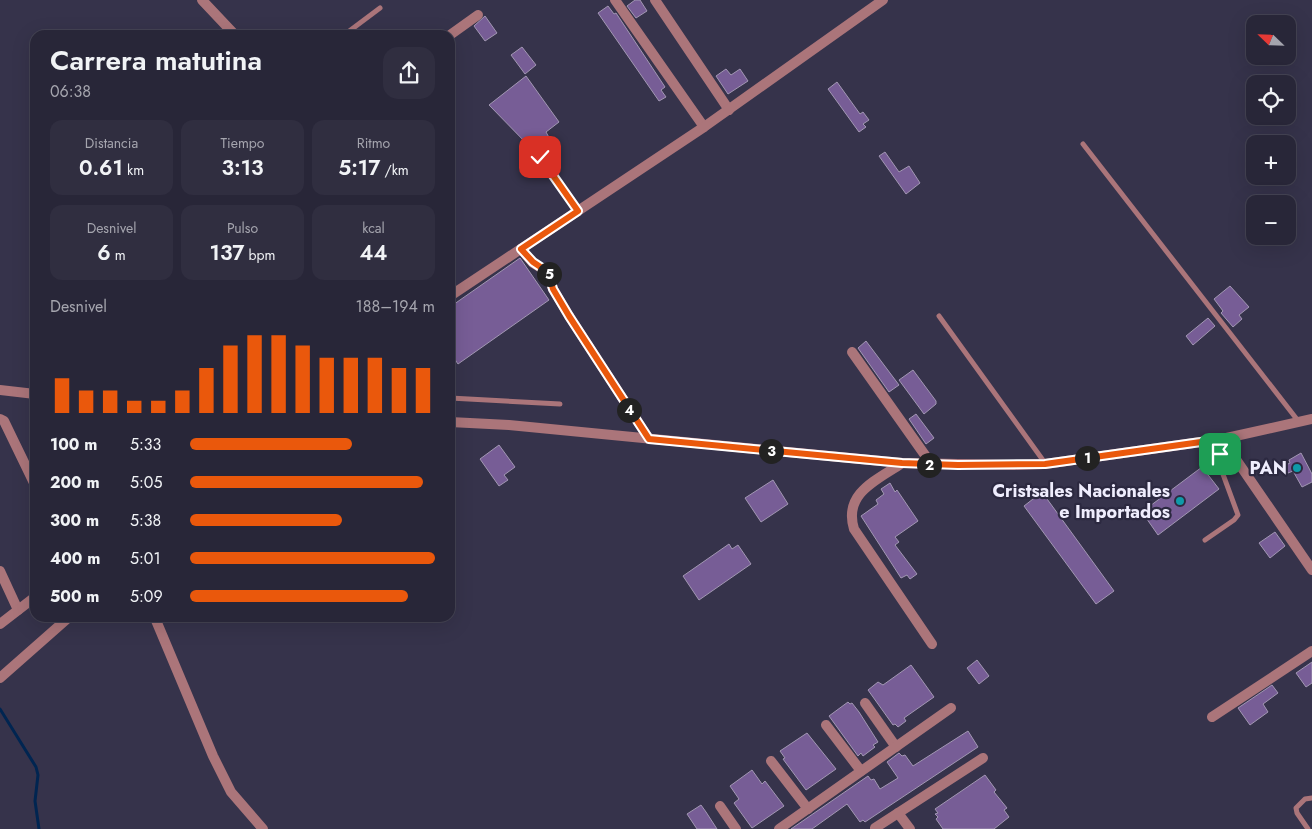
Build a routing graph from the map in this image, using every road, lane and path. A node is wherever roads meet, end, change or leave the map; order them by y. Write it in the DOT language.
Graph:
graph roads {
  1 [pos="202,0"];
  2 [pos="615,0"];
  3 [pos="655,0"];
  4 [pos="883,0"];
  5 [pos="380,8"];
  6 [pos="478,15"];
  7 [pos="230,30"];
  8 [pos="351,30"];
  9 [pos="455,31"];
  10 [pos="729,110"];
  11 [pos="704,127"];
  12 [pos="1083,144"];
  13 [pos="540,157"];
  14 [pos="578,211"];
  15 [pos="521,249"];
  16 [pos="455,293"];
  17 [pos="939,316"];
  18 [pos="852,352"];
  19 [pos="0,390"];
  20 [pos="30,393"];
  21 [pos="455,398"];
  22 [pos="560,404"];
  23 [pos="0,419"];
  24 [pos="1312,420"];
  25 [pos="455,422"];
  26 [pos="1300,422"];
  27 [pos="649,439"];
  28 [pos="1226,443"];
  29 [pos="902,463"];
  30 [pos="1045,464"];
  31 [pos="932,465"];
  32 [pos="30,475"];
  33 [pos="1205,540"];
  34 [pos="1312,570"];
  35 [pos="0,571"];
  36 [pos="30,601"];
  37 [pos="18,610"];
  38 [pos="63,622"];
  39 [pos="157,622"];
  40 [pos="0,624"];
  41 [pos="932,644"];
  42 [pos="1312,651"];
  43 [pos="0,678"];
  44 [pos="865,703"];
  45 [pos="951,708"];
  46 [pos="1212,717"];
  47 [pos="826,725"];
  48 [pos="896,747"];
  49 [pos="983,758"];
  50 [pos="771,761"];
  51 [pos="861,771"];
  52 [pos="1312,798"];
  53 [pos="720,806"];
  54 [pos="808,808"];
  55 [pos="898,813"];
  56 [pos="875,828"];
  57 [pos="263,829"];
  58 [pos="736,829"];
  59 [pos="779,829"];
  60 [pos="910,829"];
  61 [pos="1308,829"];
  1 -- 7 [label="street"];
  2 -- 11 [label="street"];
  3 -- 10 [label="street"];
  4 -- 10 [label="street"];
  5 -- 8 [label="lane"];
  6 -- 9 [label="street"];
  10 -- 11 [label="street"];
  11 -- 14 [label="street"];
  12 -- 26 [label="lane"];
  13 -- 14 [label="lane"];
  14 -- 15 [label="street"];
  15 -- 16 [label="street"];
  15 -- 27 [label="street"];
  17 -- 30 [label="lane"];
  18 -- 31 [label="street"];
  19 -- 20 [label="street"];
  21 -- 22 [label="lane"];
  23 -- 32 [label="street"];
  24 -- 26 [label="street"];
  25 -- 27 [label="street"];
  26 -- 28 [label="street"];
  27 -- 29 [label="street"];
  28 -- 30 [label="street"];
  28 -- 33 [label="lane"];
  28 -- 34 [label="street"];
  29 -- 31 [label="street"];
  29 -- 41 [label="street"];
  30 -- 31 [label="street"];
  35 -- 37 [label="street"];
  36 -- 37 [label="street"];
  37 -- 40 [label="street"];
  38 -- 43 [label="street"];
  39 -- 57 [label="street"];
  42 -- 46 [label="street"];
  44 -- 48 [label="street"];
  45 -- 48 [label="street"];
  47 -- 51 [label="street"];
  48 -- 51 [label="street"];
  49 -- 55 [label="street"];
  50 -- 54 [label="street"];
  51 -- 54 [label="street"];
  52 -- 61 [label="lane"];
  53 -- 58 [label="street"];
  54 -- 59 [label="street"];
  55 -- 56 [label="street"];
  55 -- 60 [label="street"];
}
